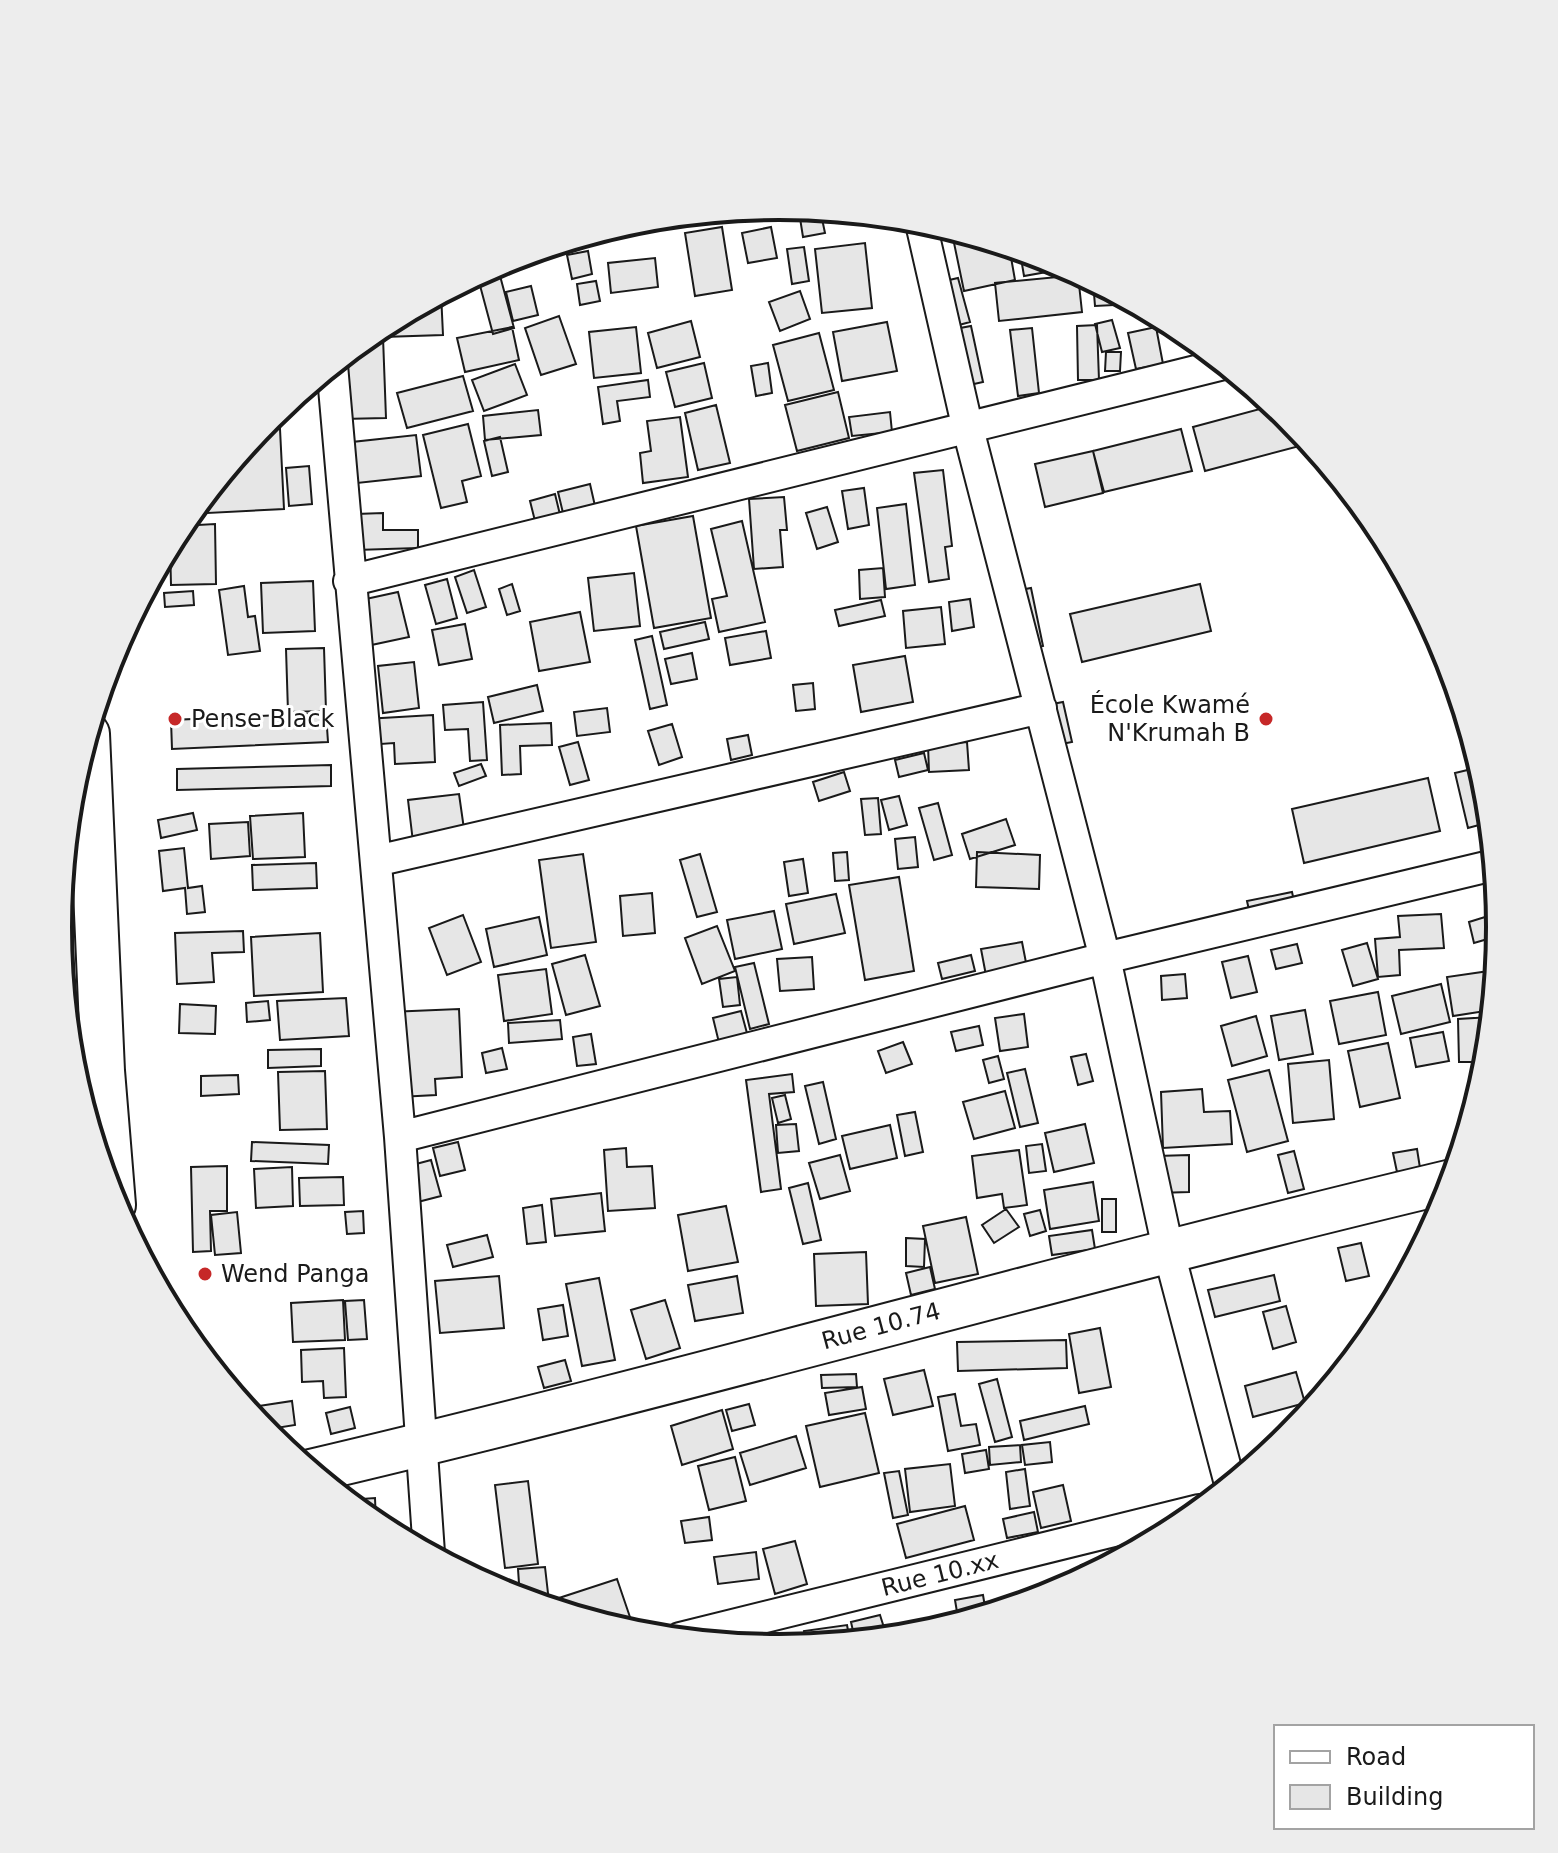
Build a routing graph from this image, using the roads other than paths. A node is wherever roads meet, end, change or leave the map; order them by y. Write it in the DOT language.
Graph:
graph roads {
  1 [pos="924,235"];
  2 [pos="1210,367"];
  3 [pos="333,379"];
  4 [pos="967,425"];
  5 [pos="349,581"];
  6 [pos="1041,708"];
  7 [pos="88,779"];
  8 [pos="376,861"];
  9 [pos="1483,868"];
  10 [pos="1105,958"];
  11 [pos="89,1074"];
  12 [pos="94,1099"];
  13 [pos="400,1137"];
  14 [pos="1437,1185"];
  15 [pos="1168,1249"];
  16 [pos="420,1445"];
  17 [pos="325,1468"];
  18 [pos="1227,1473"];
  19 [pos="1165,1518"];
  20 [pos="428,1541"];
  21 [pos="713,1630"];
  1 -- 4 [label="street"];
  2 -- 4 [label="street"];
  3 -- 5 [label="street"];
  4 -- 5 [label="street"];
  4 -- 6 [label="street"];
  5 -- 8 [label="street"];
  6 -- 8 [label="street"];
  6 -- 10 [label="street"];
  7 -- 11 [label="main road"];
  8 -- 13 [label="street"];
  9 -- 10 [label="street"];
  10 -- 13 [label="street"];
  10 -- 15 [label="street"];
  11 -- 12 [label="main road"];
  13 -- 16 [label="street"];
  14 -- 15 [label="main road, Rue 10.74"];
  15 -- 16 [label="main road, Rue 10.74"];
  15 -- 18 [label="street"];
  16 -- 17 [label="main road, Rue 10.74"];
  16 -- 20 [label="street"];
  19 -- 21 [label="street, Rue 10.xx"];
}
